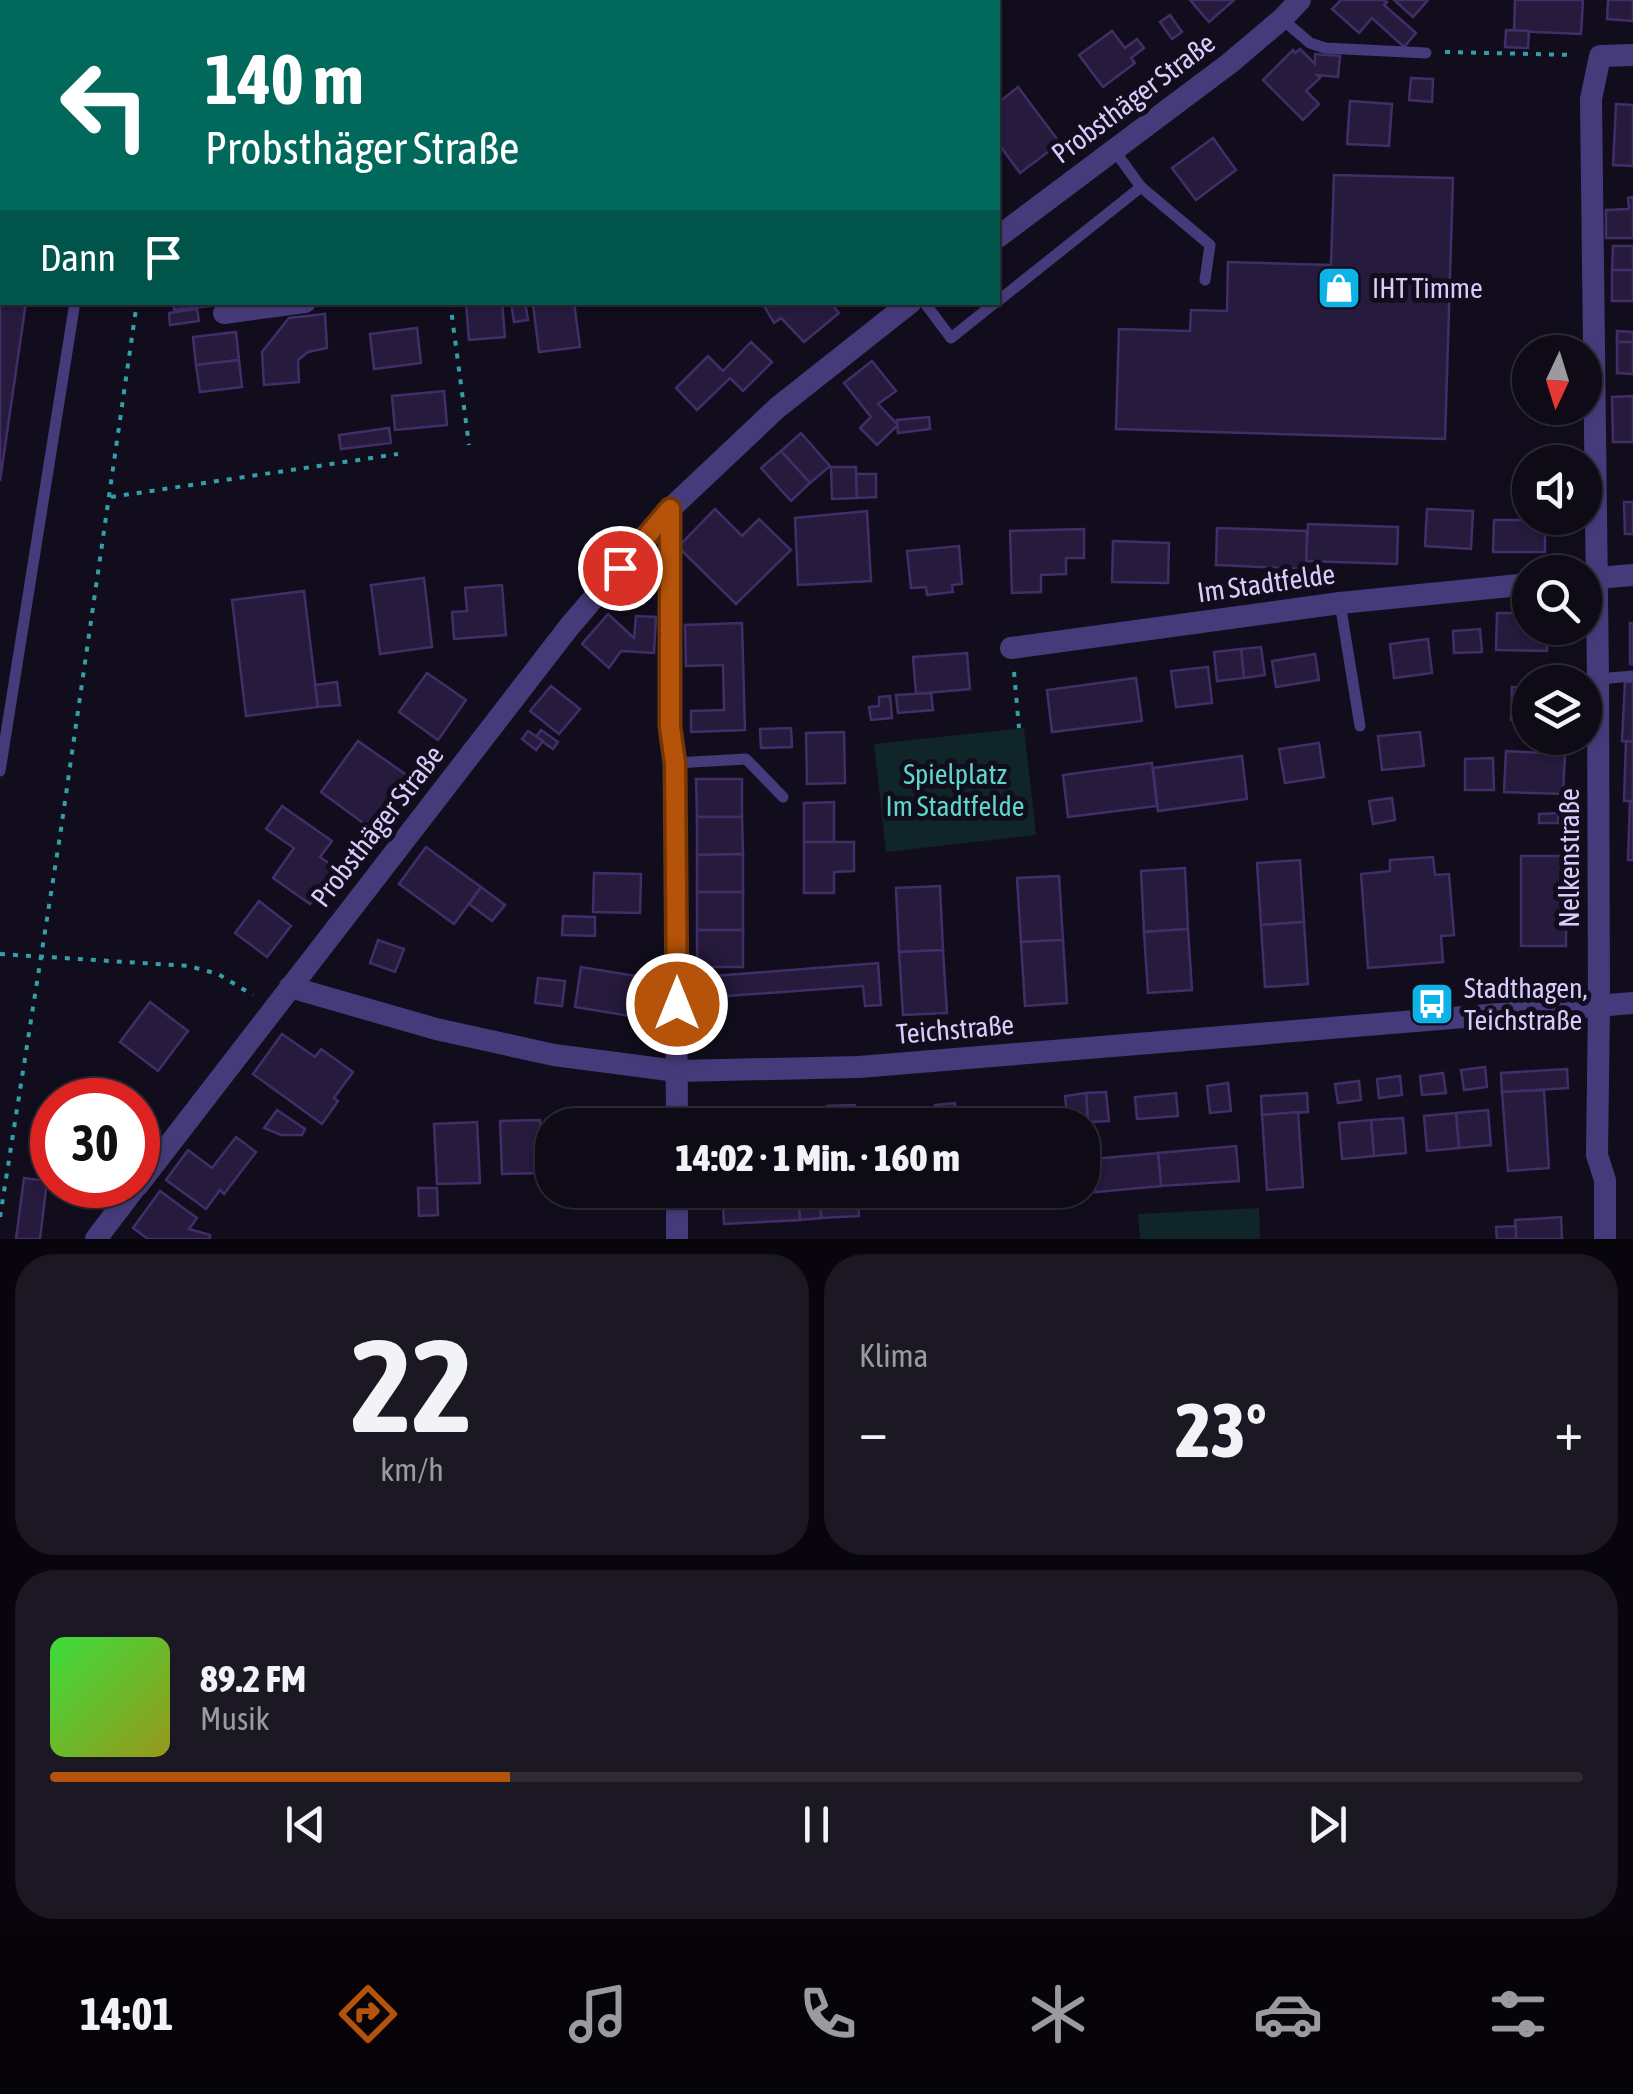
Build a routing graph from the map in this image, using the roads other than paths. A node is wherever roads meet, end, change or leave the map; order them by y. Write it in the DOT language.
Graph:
graph roads {
  1 [pos="1300,0"];
  2 [pos="1282,18"];
  3 [pos="1426,52"];
  4 [pos="1633,55"];
  5 [pos="1114,150"];
  6 [pos="1141,188"];
  7 [pos="1000,236"];
  8 [pos="1206,280"];
  9 [pos="1000,300"];
  10 [pos="75,305"];
  11 [pos="283,305"];
  12 [pos="907,305"];
  13 [pos="926,305"];
  14 [pos="993,305"];
  15 [pos="224,313"];
  16 [pos="670,509"];
  17 [pos="1591,555"];
  18 [pos="1633,574"];
  19 [pos="1602,577"];
  20 [pos="1512,586"];
  21 [pos="1340,603"];
  22 [pos="1011,648"];
  23 [pos="1633,676"];
  24 [pos="1602,678"];
  25 [pos="1360,726"];
  26 [pos="1598,755"];
  27 [pos="675,763"];
  28 [pos="0,771"];
  29 [pos="783,797"];
  30 [pos="290,987"];
  31 [pos="1633,1003"];
  32 [pos="1599,1006"];
  33 [pos="677,1071"];
  34 [pos="677,1108"];
  35 [pos="160,1155"];
  36 [pos="120,1208"];
  37 [pos="677,1208"];
  38 [pos="96,1239"];
  39 [pos="677,1239"];
  40 [pos="1605,1239"];
  1 -- 2 [label="street, Probsthäger Straße"];
  2 -- 3 [label="lane"];
  2 -- 5 [label="street, Probsthäger Straße"];
  4 -- 17 [label="street, Nelkenstraße"];
  5 -- 6 [label="lane"];
  5 -- 7 [label="street, Probsthäger Straße"];
  6 -- 8 [label="lane"];
  6 -- 9 [label="lane"];
  10 -- 28 [label="lane"];
  11 -- 15 [label="street"];
  12 -- 16 [label="street, Probsthäger Straße"];
  13 -- 14 [label="lane"];
  16 -- 27 [label="street"];
  16 -- 30 [label="street, Probsthäger Straße"];
  18 -- 19 [label="street"];
  20 -- 21 [label="street, Im Stadtfelde"];
  21 -- 22 [label="street, Im Stadtfelde"];
  21 -- 25 [label="lane"];
  23 -- 24 [label="lane"];
  26 -- 32 [label="street, Nelkenstraße"];
  27 -- 29 [label="lane"];
  27 -- 33 [label="street"];
  30 -- 33 [label="street, Teichstraße"];
  30 -- 35 [label="street, Probsthäger Straße"];
  31 -- 32 [label="street, Teichstraße"];
  32 -- 33 [label="street, Teichstraße"];
  32 -- 40 [label="street, Nelkenstraße"];
  33 -- 34 [label="street"];
  36 -- 38 [label="street, Probsthäger Straße"];
  37 -- 39 [label="street"];
}
